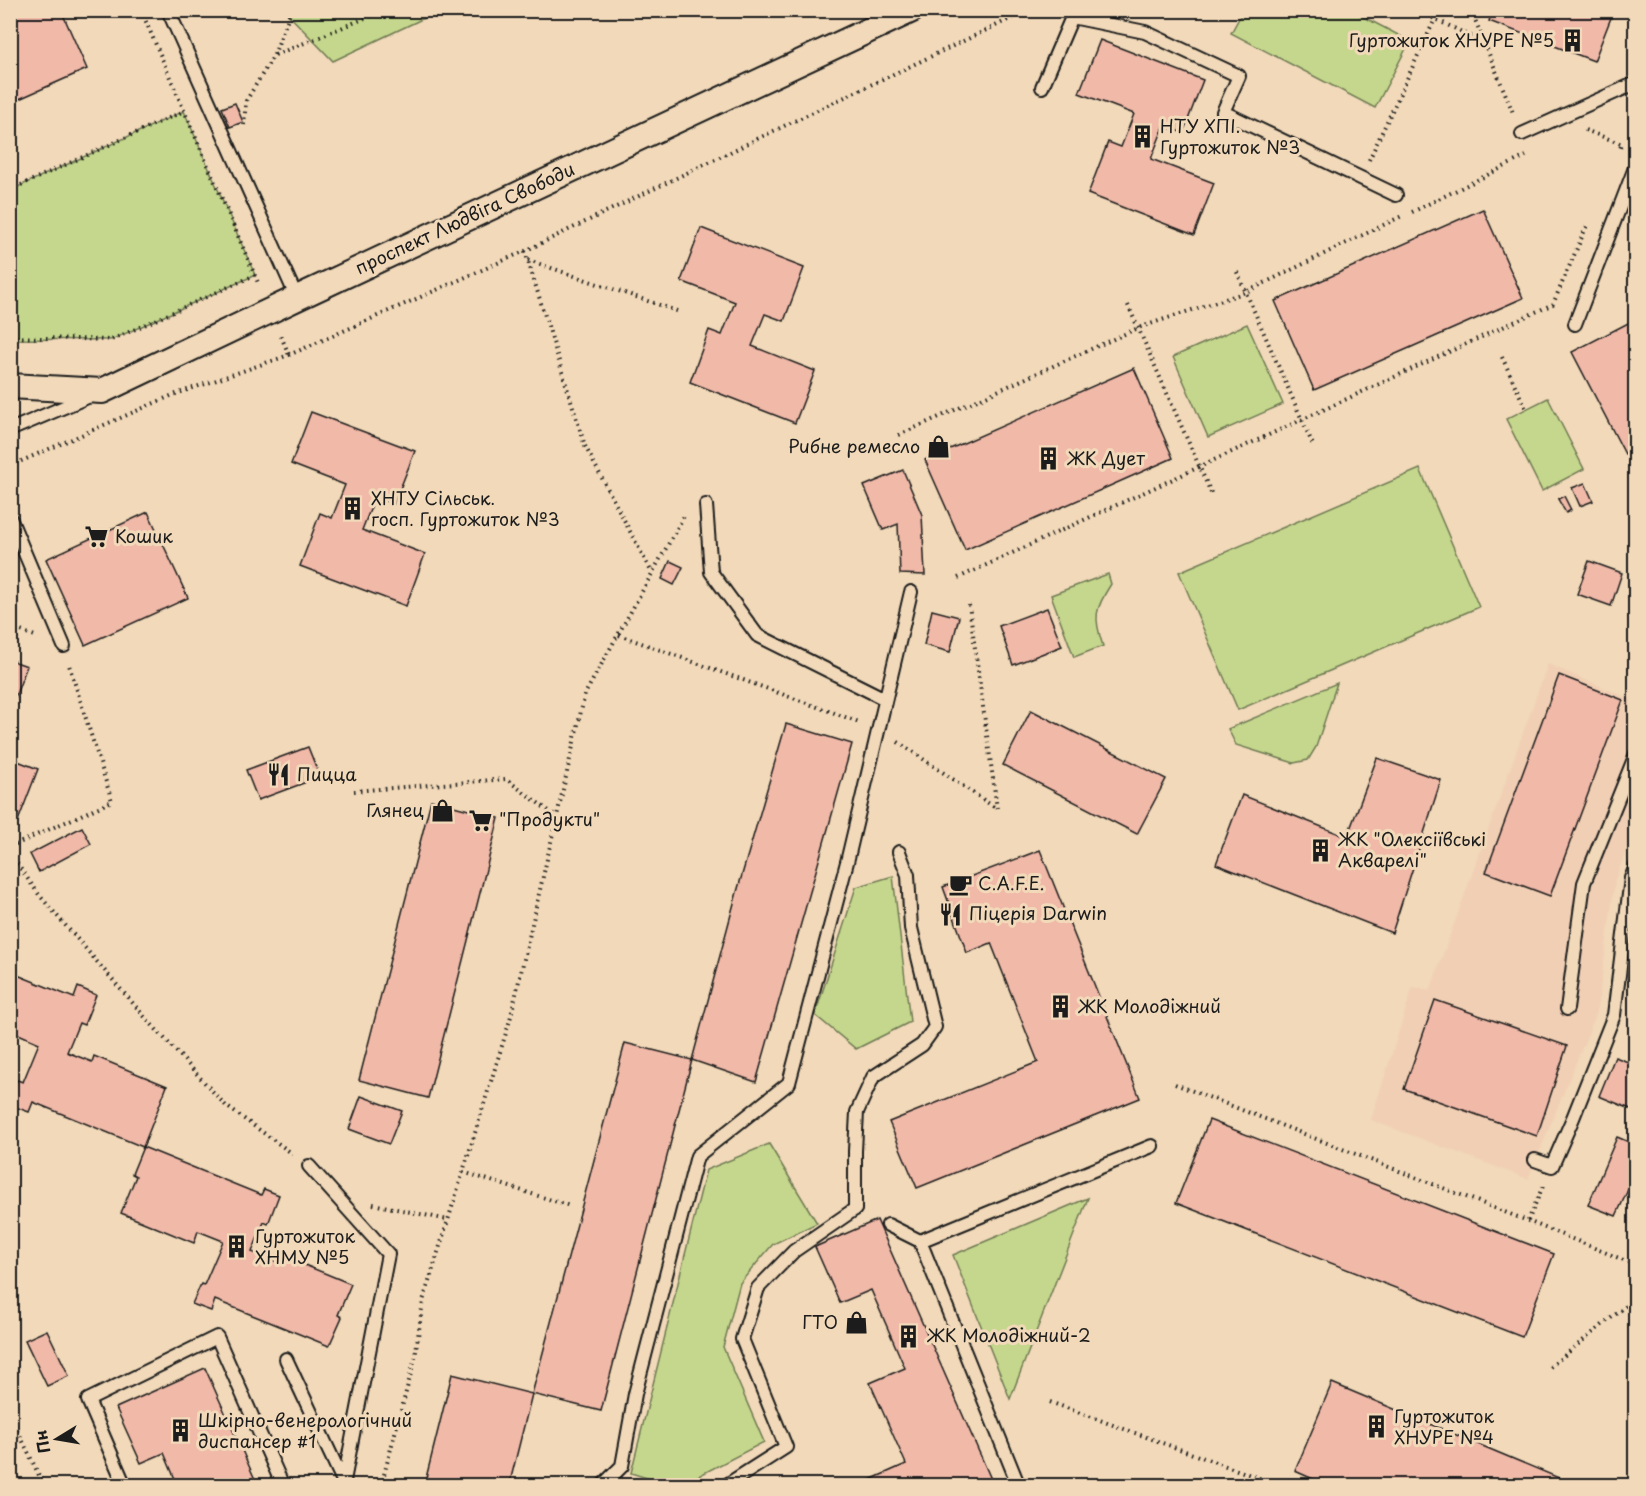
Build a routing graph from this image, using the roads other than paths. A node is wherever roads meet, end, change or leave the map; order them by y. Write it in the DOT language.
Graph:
graph roads {
  1 [pos="168,10"];
  2 [pos="912,10"];
  3 [pos="1071,14"];
  4 [pos="1635,83"];
  5 [pos="1042,87"];
  6 [pos="1522,134"];
  7 [pos="1635,165"];
  8 [pos="1396,195"];
  9 [pos="297,298"];
  10 [pos="1575,324"];
  11 [pos="10,386"];
  12 [pos="102,391"];
  13 [pos="10,430"];
  14 [pos="706,505"];
  15 [pos="10,518"];
  16 [pos="911,592"];
  17 [pos="64,646"];
  18 [pos="885,699"];
  19 [pos="1635,754"];
  20 [pos="899,852"];
  21 [pos="1635,866"];
  22 [pos="1567,1009"];
  23 [pos="1152,1146"];
  24 [pos="1535,1160"];
  25 [pos="309,1166"];
  26 [pos="888,1225"];
  27 [pos="920,1241"];
  28 [pos="286,1359"];
  29 [pos="343,1484"];
  30 [pos="1018,1484"];
  31 [pos="125,1485"];
  32 [pos="283,1485"];
  33 [pos="602,1485"];
  34 [pos="725,1485"];
  1 -- 9 [label="lane"];
  2 -- 9 [label="street, проспект Людвіга Свободи"];
  3 -- 5 [label="lane"];
  3 -- 8 [label="lane"];
  4 -- 6 [label="lane"];
  7 -- 10 [label="lane"];
  9 -- 12 [label="street, проспект Людвіга Свободи"];
  11 -- 12 [label="street, проспект Людвіга Свободи"];
  12 -- 13 [label="lane"];
  14 -- 18 [label="lane"];
  15 -- 17 [label="lane"];
  16 -- 18 [label="lane"];
  18 -- 33 [label="lane"];
  19 -- 22 [label="lane"];
  20 -- 34 [label="lane"];
  21 -- 24 [label="lane"];
  23 -- 27 [label="lane"];
  25 -- 29 [label="lane"];
  26 -- 27 [label="lane"];
  27 -- 30 [label="lane"];
  28 -- 29 [label="lane"];
  31 -- 32 [label="lane"];
}
